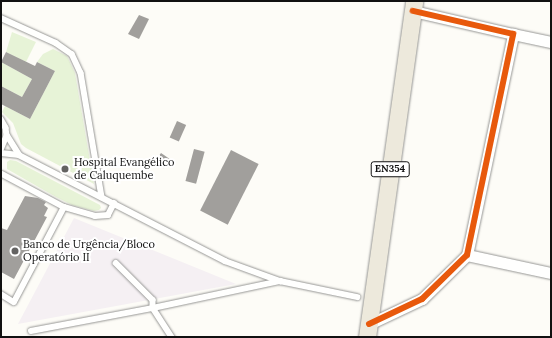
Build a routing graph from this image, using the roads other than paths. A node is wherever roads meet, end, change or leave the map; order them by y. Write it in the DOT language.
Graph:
graph roads {
  1 [pos="413,6"];
  2 [pos="1,18"];
  3 [pos="513,34"];
  4 [pos="551,42"];
  5 [pos="1,119"];
  6 [pos="7,136"];
  7 [pos="1,150"];
  8 [pos="1,153"];
  9 [pos="19,155"];
  10 [pos="1,173"];
  11 [pos="102,197"];
  12 [pos="114,203"];
  13 [pos="64,207"];
  14 [pos="467,255"];
  15 [pos="116,263"];
  16 [pos="551,273"];
  17 [pos="280,281"];
  18 [pos="1,294"];
  19 [pos="357,297"];
  20 [pos="153,308"];
  21 [pos="368,330"];
  22 [pos="31,331"];
  23 [pos="172,337"];
  1 -- 3 [label="street"];
  1 -- 21 [label="main road, EN354"];
  2 -- 11 [label="lane"];
  3 -- 4 [label="street"];
  3 -- 14 [label="street"];
  5 -- 6 [label="lane"];
  6 -- 7 [label="lane"];
  6 -- 9 [label="lane"];
  8 -- 9 [label="lane"];
  9 -- 11 [label="lane"];
  10 -- 13 [label="lane"];
  11 -- 12 [label="lane"];
  12 -- 13 [label="lane"];
  12 -- 17 [label="lane"];
  13 -- 18 [label="lane"];
  14 -- 16 [label="street"];
  14 -- 21 [label="street"];
  15 -- 20 [label="lane"];
  17 -- 19 [label="lane"];
  17 -- 20 [label="lane"];
  20 -- 22 [label="lane"];
  20 -- 23 [label="lane"];
}
